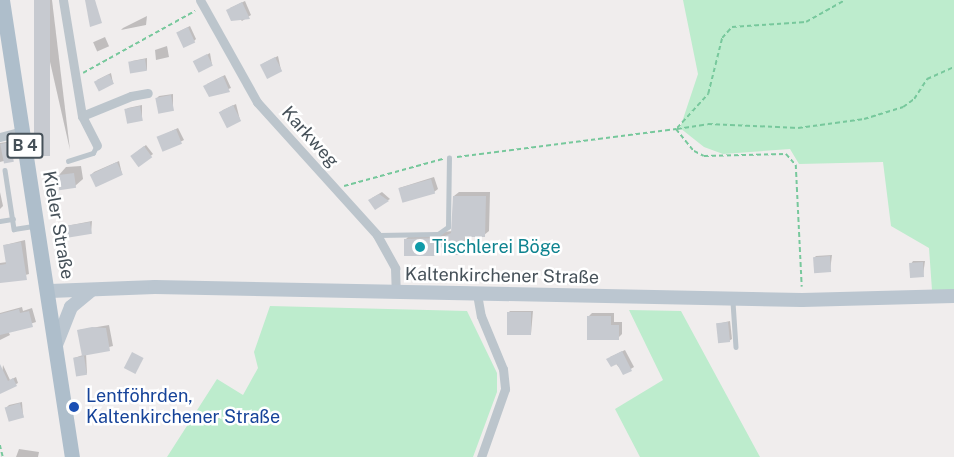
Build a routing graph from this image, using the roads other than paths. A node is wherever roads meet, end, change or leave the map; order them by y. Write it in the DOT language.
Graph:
graph roads {
  1 [pos="2,0"];
  2 [pos="63,0"];
  3 [pos="202,3"];
  4 [pos="148,93"];
  5 [pos="82,116"];
  6 [pos="22,131"];
  7 [pos="0,137"];
  8 [pos="97,145"];
  9 [pos="449,158"];
  10 [pos="68,160"];
  11 [pos="5,170"];
  12 [pos="13,219"];
  13 [pos="0,221"];
  14 [pos="38,225"];
  15 [pos="378,235"];
  16 [pos="93,290"];
  17 [pos="50,291"];
  18 [pos="396,291"];
  19 [pos="477,294"];
  20 [pos="954,296"];
  21 [pos="733,299"];
  22 [pos="56,346"];
  23 [pos="736,347"];
  24 [pos="72,457"];
  25 [pos="481,457"];
  1 -- 6 [label="main road, Kieler Straße / B 4"];
  2 -- 5 [label="street"];
  3 -- 15 [label="street, Karkweg"];
  4 -- 5 [label="street"];
  5 -- 8 [label="street"];
  6 -- 7 [label="street"];
  6 -- 14 [label="main road, Kieler Straße / B 4"];
  8 -- 10 [label="lane"];
  9 -- 15 [label="lane"];
  11 -- 12 [label="lane"];
  12 -- 13 [label="lane"];
  12 -- 14 [label="lane"];
  14 -- 17 [label="main road, Kieler Straße / B 4"];
  15 -- 18 [label="street, Karkweg"];
  16 -- 17 [label="main road, Kaltenkirchener Straße"];
  16 -- 18 [label="main road, Kaltenkirchener Straße"];
  16 -- 22 [label="main road"];
  17 -- 22 [label="main road, Kieler Straße / B 4"];
  18 -- 19 [label="main road, Kaltenkirchener Straße"];
  19 -- 21 [label="main road, Kaltenkirchener Straße"];
  19 -- 25 [label="street"];
  20 -- 21 [label="main road, Kaltenkirchener Straße"];
  21 -- 23 [label="lane"];
  22 -- 24 [label="main road, Kieler Straße / B 4"];
}
